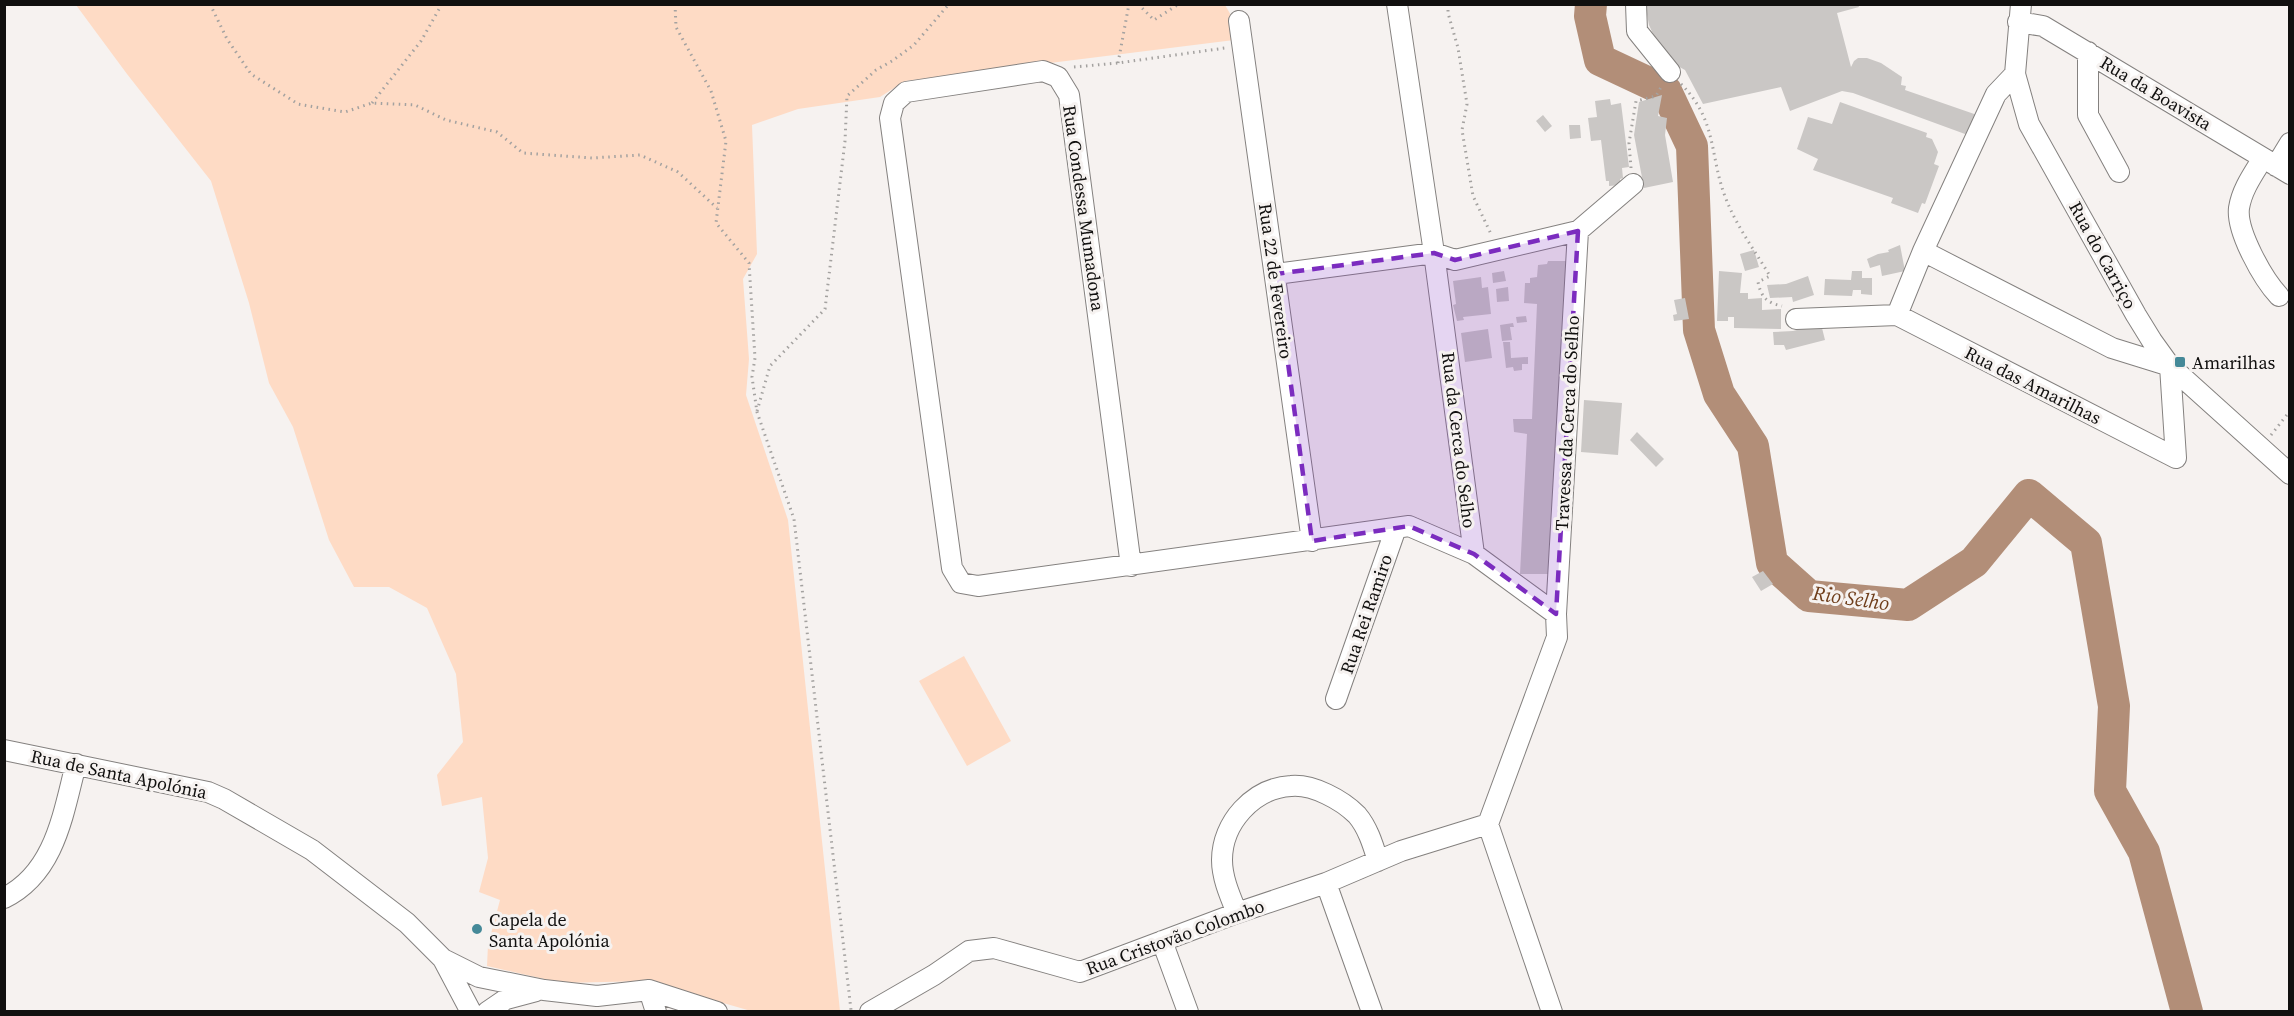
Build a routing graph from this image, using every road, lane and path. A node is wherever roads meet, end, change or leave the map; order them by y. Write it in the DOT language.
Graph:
graph roads {
  1 [pos="210,4"];
  2 [pos="442,4"];
  3 [pos="675,4"];
  4 [pos="949,4"];
  5 [pos="1129,4"];
  6 [pos="1138,4"];
  7 [pos="1179,4"];
  8 [pos="1397,4"];
  9 [pos="1448,4"];
  10 [pos="1636,4"];
  11 [pos="2020,13"];
  12 [pos="1239,21"];
  13 [pos="1243,45"];
  14 [pos="2088,52"];
  15 [pos="1119,63"];
  16 [pos="1670,72"];
  17 [pos="2015,74"];
  18 [pos="1058,77"];
  19 [pos="1656,96"];
  20 [pos="372,103"];
  21 [pos="2289,143"];
  22 [pos="2276,166"];
  23 [pos="2119,172"];
  24 [pos="1633,184"];
  25 [pos="717,208"];
  26 [pos="1578,231"];
  27 [pos="1497,250"];
  28 [pos="1923,251"];
  29 [pos="1434,252"];
  30 [pos="1276,274"];
  31 [pos="2278,296"];
  32 [pos="1791,315"];
  33 [pos="1897,315"];
  34 [pos="2170,366"];
  35 [pos="2289,411"];
  36 [pos="757,412"];
  37 [pos="2261,448"];
  38 [pos="2289,474"];
  39 [pos="1396,528"];
  40 [pos="1312,541"];
  41 [pos="1474,554"];
  42 [pos="1131,566"];
  43 [pos="1556,614"];
  44 [pos="1336,699"];
  45 [pos="4,750"];
  46 [pos="76,764"];
  47 [pos="1488,824"];
  48 [pos="1378,861"];
  49 [pos="1326,883"];
  50 [pos="4,898"];
  51 [pos="1237,913"];
  52 [pos="1162,941"];
  53 [pos="443,959"];
  54 [pos="539,989"];
  55 [pos="649,990"];
  56 [pos="467,1004"];
  57 [pos="487,1011"];
  58 [pos="656,1011"];
  59 [pos="717,1011"];
  60 [pos="852,1011"];
  61 [pos="870,1011"];
  62 [pos="1188,1011"];
  63 [pos="1372,1011"];
  64 [pos="1552,1011"];
  1 -- 20 [label="path"];
  2 -- 20 [label="path"];
  3 -- 25 [label="path"];
  4 -- 36 [label="path"];
  5 -- 15 [label="path"];
  6 -- 7 [label="path"];
  8 -- 29 [label="street, Rua da Cerca do Selho"];
  9 -- 27 [label="path"];
  10 -- 16 [label="street"];
  11 -- 14 [label="street, Rua da Boavista"];
  11 -- 17 [label="street"];
  12 -- 13 [label="street, Rua 22 de Fevereiro"];
  13 -- 15 [label="path"];
  13 -- 30 [label="street, Rua 22 de Fevereiro"];
  14 -- 22 [label="street, Rua da Boavista"];
  14 -- 23 [label="street"];
  15 -- 18 [label="path"];
  16 -- 32 [label="path"];
  17 -- 28 [label="street"];
  17 -- 34 [label="street, Rua do Carriço"];
  18 -- 42 [label="street, Rua Condessa Mumadona"];
  18 -- 42 [label="street"];
  19 -- 24 [label="path"];
  20 -- 25 [label="path"];
  21 -- 22 [label="street"];
  22 -- 31 [label="street"];
  24 -- 26 [label="street"];
  25 -- 36 [label="path"];
  26 -- 27 [label="street"];
  26 -- 43 [label="street, Travessa da Cerca do Selho"];
  27 -- 29 [label="street"];
  28 -- 33 [label="street"];
  28 -- 34 [label="street"];
  29 -- 30 [label="street"];
  29 -- 41 [label="street, Rua da Cerca do Selho"];
  30 -- 40 [label="street, Rua 22 de Fevereiro"];
  32 -- 33 [label="street, Rua das Amarilhas"];
  33 -- 34 [label="street, Rua das Amarilhas"];
  34 -- 37 [label="street"];
  35 -- 37 [label="path"];
  36 -- 60 [label="path"];
  37 -- 38 [label="street"];
  39 -- 40 [label="street"];
  39 -- 41 [label="street"];
  39 -- 44 [label="street, Rua Rei Ramiro"];
  40 -- 42 [label="street"];
  41 -- 43 [label="street, Rua da Cerca do Selho"];
  43 -- 47 [label="street"];
  45 -- 46 [label="street, Rua de Santa Apolónia"];
  46 -- 50 [label="street"];
  46 -- 53 [label="street, Rua de Santa Apolónia"];
  47 -- 48 [label="street, Rua Cristovão Colombo"];
  47 -- 64 [label="street"];
  48 -- 49 [label="street, Rua Cristovão Colombo"];
  48 -- 51 [label="street"];
  49 -- 51 [label="street, Rua Cristovão Colombo"];
  49 -- 63 [label="street"];
  51 -- 52 [label="street, Rua Cristovão Colombo"];
  52 -- 61 [label="street, Rua Cristovão Colombo"];
  52 -- 62 [label="street"];
  53 -- 54 [label="street"];
  53 -- 56 [label="street, Rua de Santa Apolónia"];
  54 -- 55 [label="street"];
  54 -- 56 [label="street"];
  54 -- 57 [label="street"];
  55 -- 58 [label="street"];
  55 -- 59 [label="street"];
}
